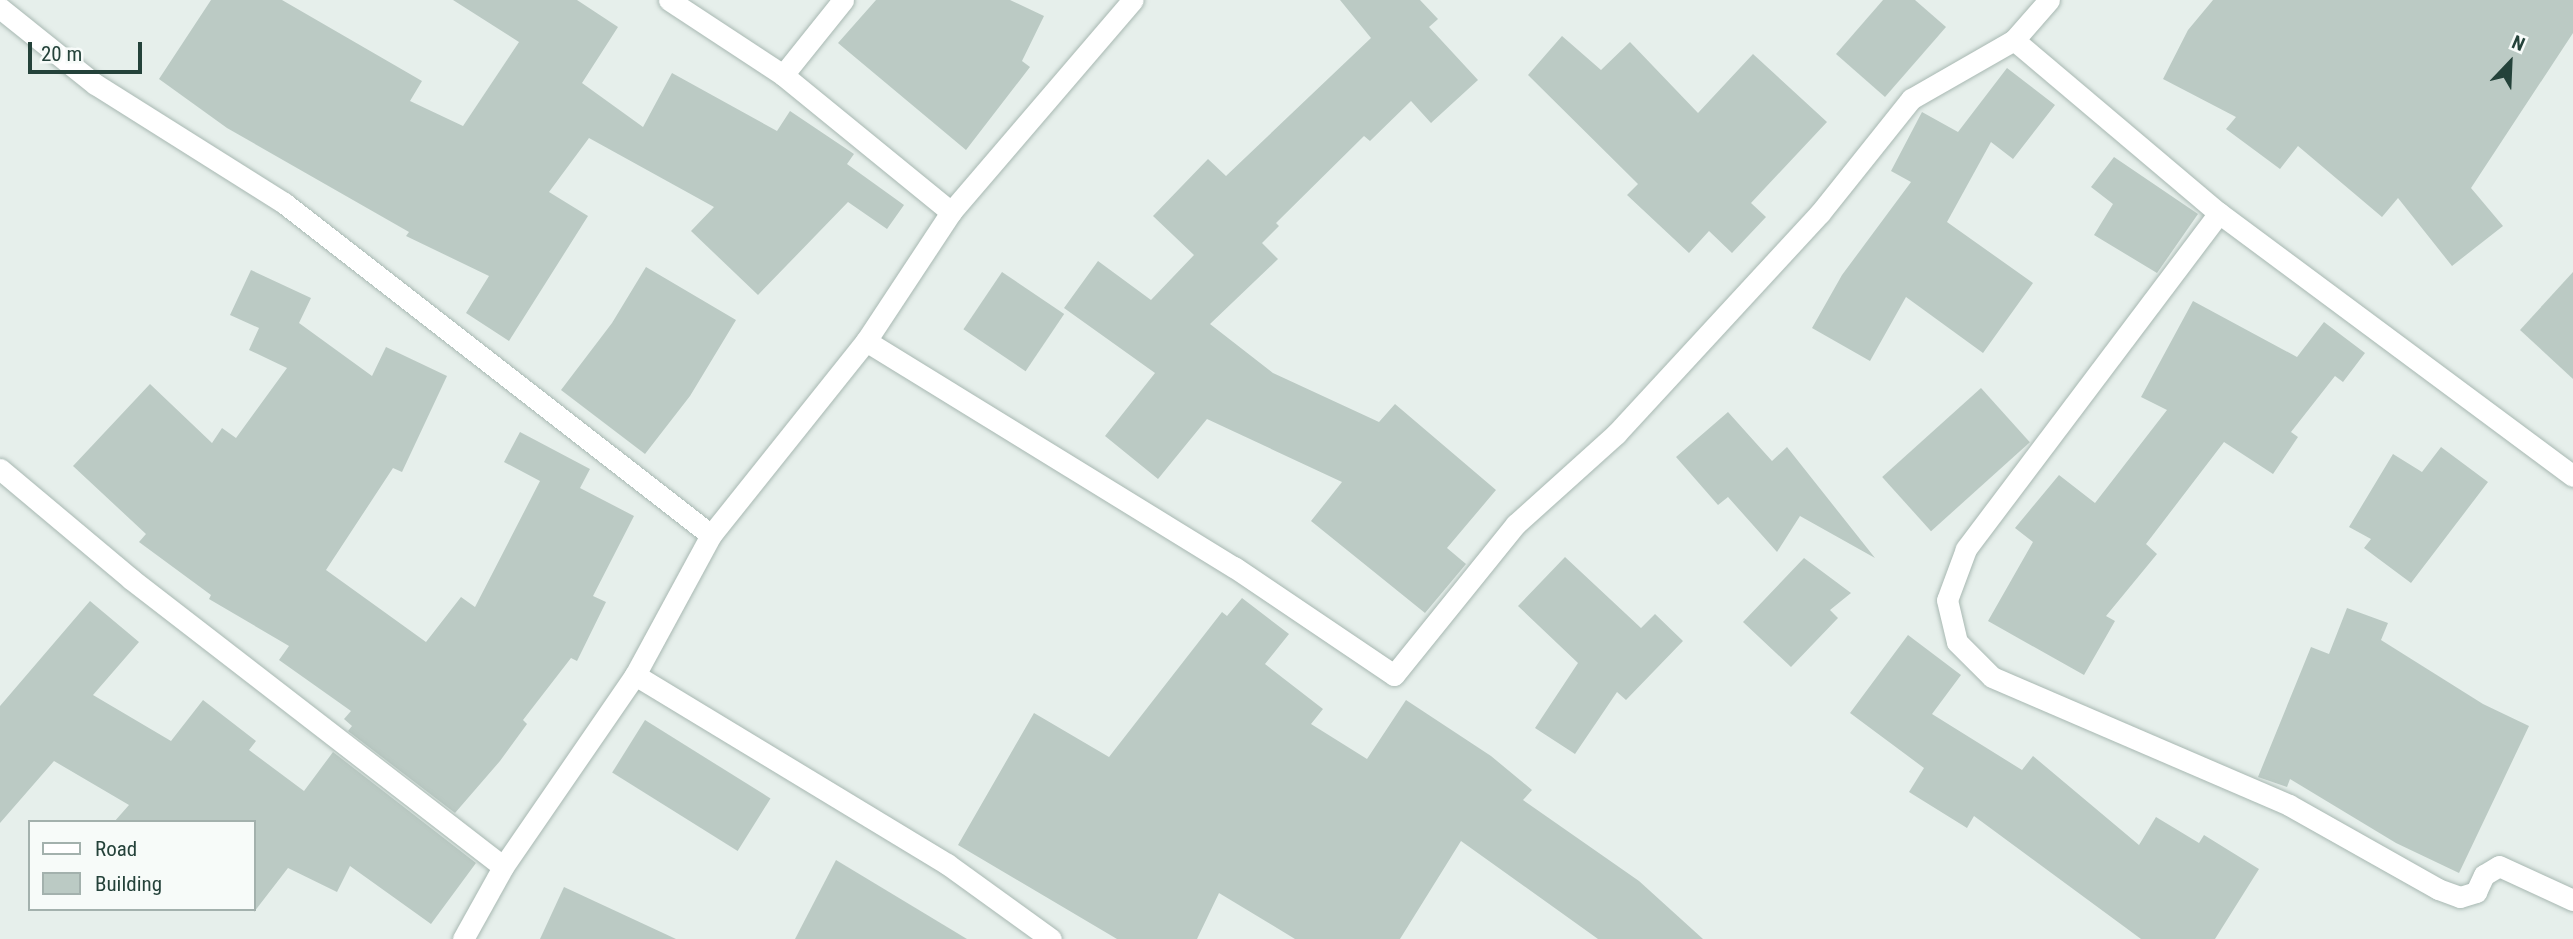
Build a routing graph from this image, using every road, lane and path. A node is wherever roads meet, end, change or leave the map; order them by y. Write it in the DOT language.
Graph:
graph roads {
  1 [pos="669,0"];
  2 [pos="843,0"];
  3 [pos="1133,0"];
  4 [pos="2049,0"];
  5 [pos="0,8"];
  6 [pos="2014,40"];
  7 [pos="783,75"];
  8 [pos="951,212"];
  9 [pos="2220,213"];
  10 [pos="866,341"];
  11 [pos="0,469"];
  12 [pos="2573,476"];
  13 [pos="711,535"];
  14 [pos="635,675"];
  15 [pos="503,867"];
  16 [pos="2573,900"];
  17 [pos="463,939"];
  18 [pos="1051,939"];
  1 -- 7 [label="street"];
  2 -- 7 [label="street"];
  3 -- 8 [label="street"];
  4 -- 6 [label="street"];
  5 -- 13 [label="street"];
  6 -- 9 [label="street"];
  6 -- 10 [label="street"];
  7 -- 8 [label="street"];
  8 -- 10 [label="street"];
  9 -- 12 [label="street"];
  9 -- 16 [label="street"];
  10 -- 13 [label="street"];
  11 -- 15 [label="street"];
  13 -- 14 [label="street"];
  14 -- 15 [label="street"];
  14 -- 18 [label="street"];
  15 -- 17 [label="street"];
}
